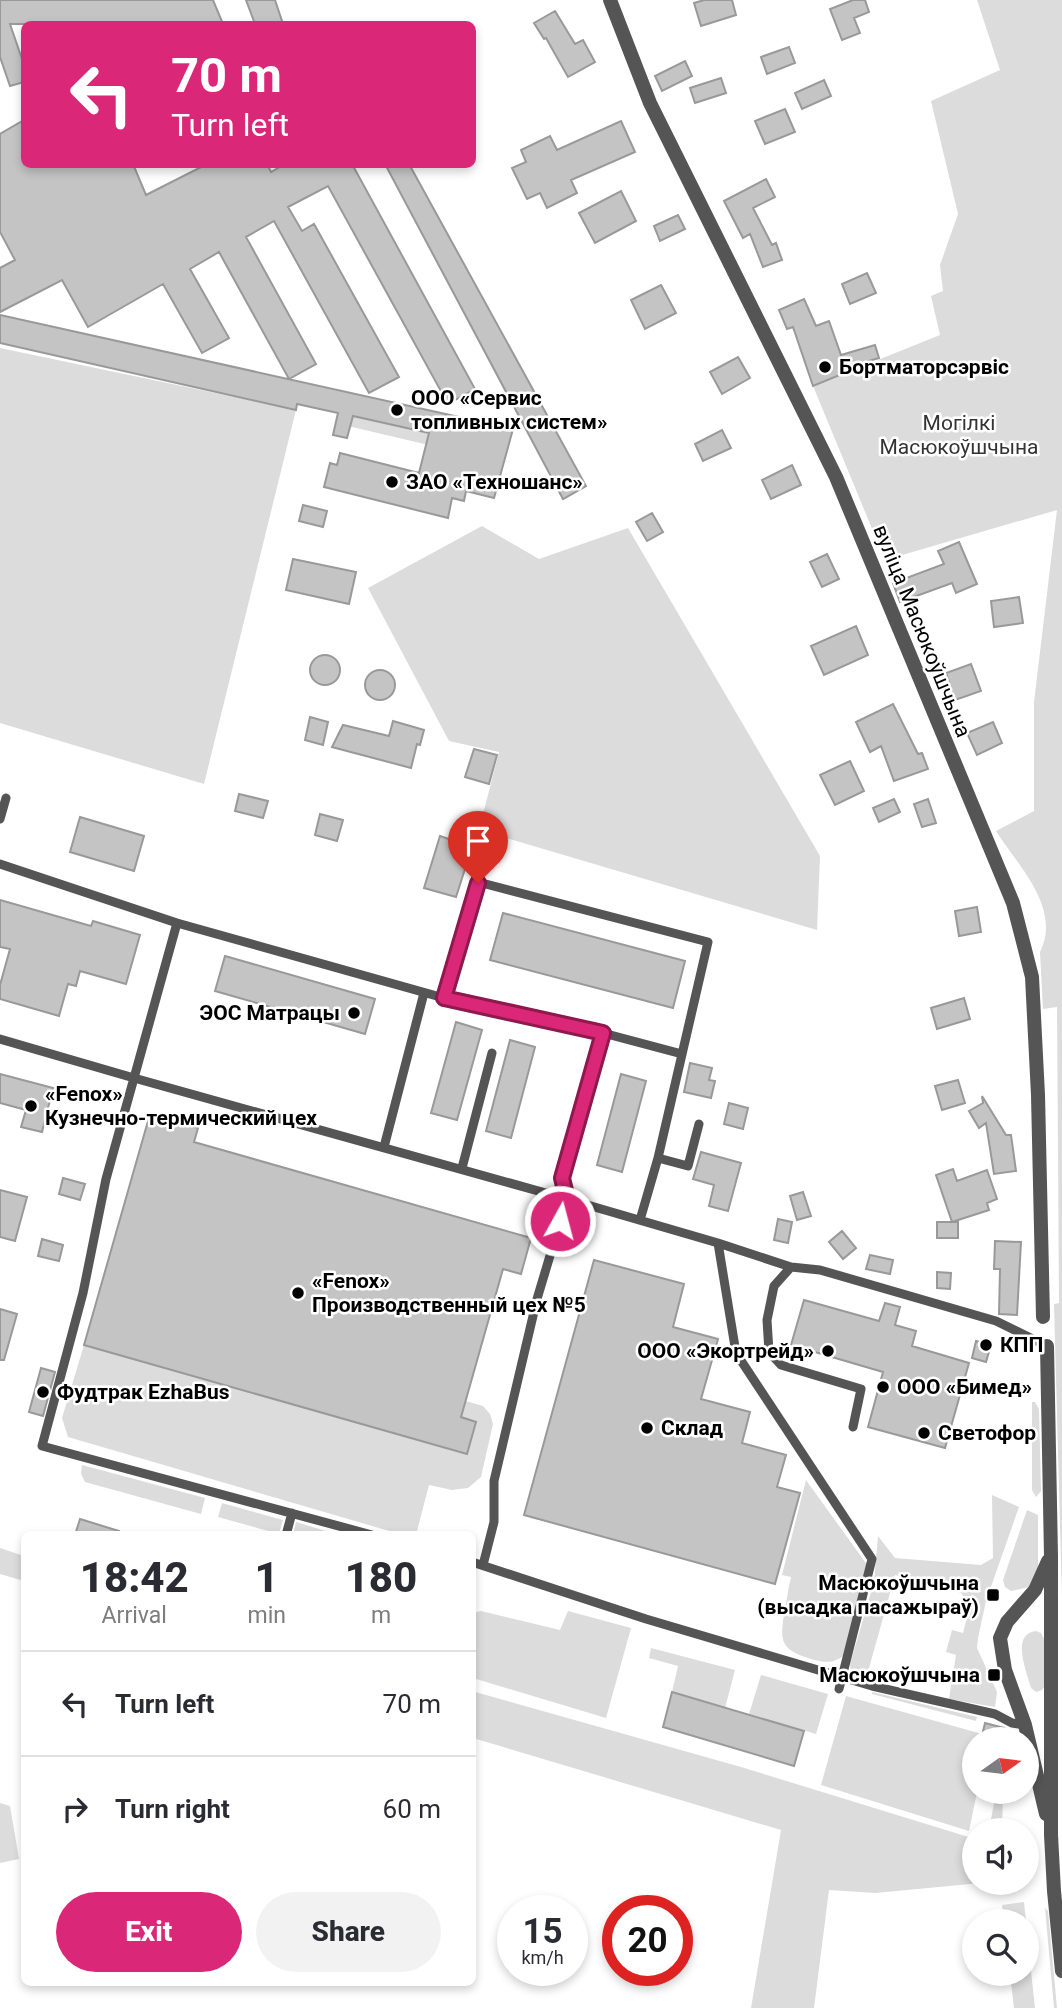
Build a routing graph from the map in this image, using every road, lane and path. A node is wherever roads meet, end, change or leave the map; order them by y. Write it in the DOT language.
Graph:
graph roads {
  1 [pos="610,0"];
  2 [pos="6,797"];
  3 [pos="0,819"];
  4 [pos="0,864"];
  5 [pos="177,923"];
  6 [pos="424,993"];
  7 [pos="444,998"];
  8 [pos="603,1033"];
  9 [pos="0,1039"];
  10 [pos="492,1053"];
  11 [pos="682,1054"];
  12 [pos="134,1078"];
  13 [pos="699,1124"];
  14 [pos="384,1147"];
  15 [pos="657,1158"];
  16 [pos="462,1168"];
  17 [pos="567,1199"];
  18 [pos="640,1220"];
  19 [pos="718,1243"];
  20 [pos="791,1267"];
  21 [pos="1043,1317"];
  22 [pos="1047,1346"];
  23 [pos="853,1427"];
  24 [pos="292,1513"];
  25 [pos="287,1531"];
  26 [pos="357,1531"];
  27 [pos="1051,1556"];
  28 [pos="476,1563"];
  29 [pos="483,1564"];
  30 [pos="1035,1590"];
  31 [pos="1051,1599"];
  32 [pos="842,1677"];
  33 [pos="839,1689"];
  34 [pos="1025,1726"];
  35 [pos="1051,1835"];
  36 [pos="1062,1971"];
  1 -- 21 [label="street, вуліца Масюкоўшчына"];
  2 -- 3 [label="lane"];
  4 -- 5 [label="lane"];
  5 -- 6 [label="lane"];
  5 -- 12 [label="lane"];
  6 -- 7 [label="lane"];
  6 -- 14 [label="lane"];
  7 -- 8 [label="lane"];
  7 -- 11 [label="lane"];
  8 -- 11 [label="lane"];
  8 -- 17 [label="lane"];
  9 -- 12 [label="lane"];
  10 -- 16 [label="lane"];
  11 -- 15 [label="lane"];
  12 -- 14 [label="lane"];
  12 -- 24 [label="lane"];
  13 -- 15 [label="lane"];
  14 -- 16 [label="lane"];
  15 -- 18 [label="lane"];
  16 -- 17 [label="lane"];
  17 -- 18 [label="lane"];
  17 -- 29 [label="lane"];
  18 -- 19 [label="lane"];
  19 -- 20 [label="lane"];
  19 -- 32 [label="lane"];
  20 -- 22 [label="lane"];
  20 -- 23 [label="lane"];
  22 -- 27 [label="street"];
  24 -- 25 [label="lane"];
  24 -- 26 [label="lane"];
  27 -- 30 [label="street"];
  27 -- 31 [label="street"];
  28 -- 29 [label="lane"];
  29 -- 32 [label="lane"];
  30 -- 31 [label="street"];
  30 -- 34 [label="street"];
  31 -- 35 [label="street"];
  32 -- 33 [label="lane"];
  32 -- 34 [label="lane"];
  34 -- 35 [label="street"];
  35 -- 36 [label="street"];
}
